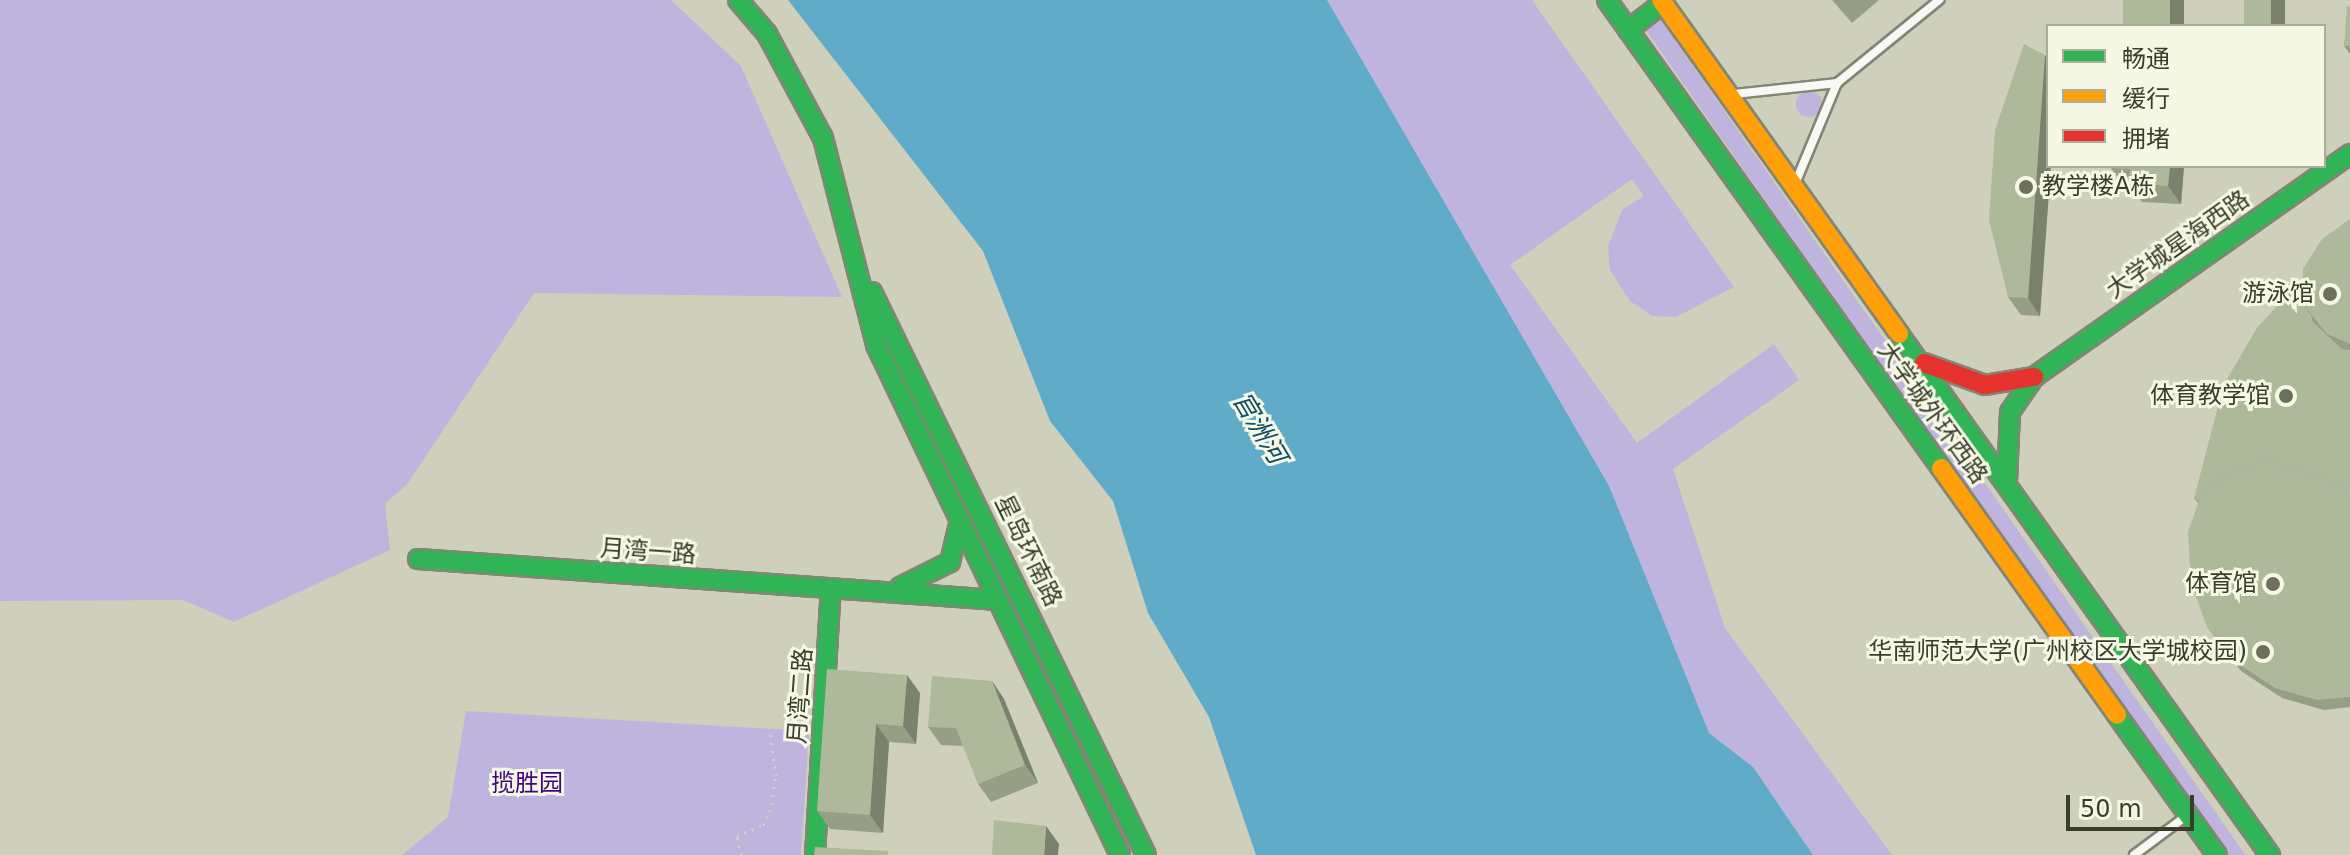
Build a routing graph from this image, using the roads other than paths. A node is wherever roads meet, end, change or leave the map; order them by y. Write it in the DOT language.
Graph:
graph roads {
  1 [pos="738,0"];
  2 [pos="1607,0"];
  3 [pos="1939,0"];
  4 [pos="1662,1"];
  5 [pos="1628,30"];
  6 [pos="1837,83"];
  7 [pos="1729,94"];
  8 [pos="2350,154"];
  9 [pos="1794,184"];
  10 [pos="859,271"];
  11 [pos="1924,363"];
  12 [pos="2034,377"];
  13 [pos="2007,481"];
  14 [pos="960,520"];
  15 [pos="418,559"];
  16 [pos="831,589"];
  17 [pos="876,592"];
  18 [pos="998,600"];
  19 [pos="2188,814"];
  20 [pos="815,855"];
  21 [pos="1120,855"];
  22 [pos="1146,855"];
  23 [pos="2134,855"];
  24 [pos="2217,855"];
  25 [pos="2270,855"];
  1 -- 10 [label="main road, 星岛环南路"];
  2 -- 5 [label="main road, 大学城外环西路"];
  3 -- 6 [label="lane"];
  4 -- 5 [label="main road"];
  4 -- 7 [label="main road, 大学城外环西路"];
  5 -- 19 [label="main road, 大学城外环西路"];
  6 -- 7 [label="lane"];
  6 -- 9 [label="lane"];
  7 -- 9 [label="main road, 大学城外环西路"];
  8 -- 12 [label="main road, 大学城星海西路"];
  9 -- 11 [label="main road, 大学城外环西路"];
  10 -- 14 [label="main road, 星岛环南路"];
  10 -- 22 [label="main road, 星岛环南路"];
  11 -- 12 [label="main road, 大学城星海西路"];
  11 -- 13 [label="main road, 大学城外环西路"];
  12 -- 13 [label="main road, 大学城星海西路"];
  13 -- 25 [label="main road, 大学城外环西路"];
  14 -- 17 [label="main road, 月湾一路"];
  14 -- 18 [label="main road, 星岛环南路"];
  15 -- 16 [label="main road, 月湾一路"];
  16 -- 17 [label="main road, 月湾一路"];
  16 -- 20 [label="main road, 月湾二路"];
  17 -- 18 [label="main road, 月湾一路"];
  18 -- 21 [label="main road, 星岛环南路"];
  19 -- 23 [label="lane"];
  19 -- 24 [label="main road, 大学城外环西路"];
}
